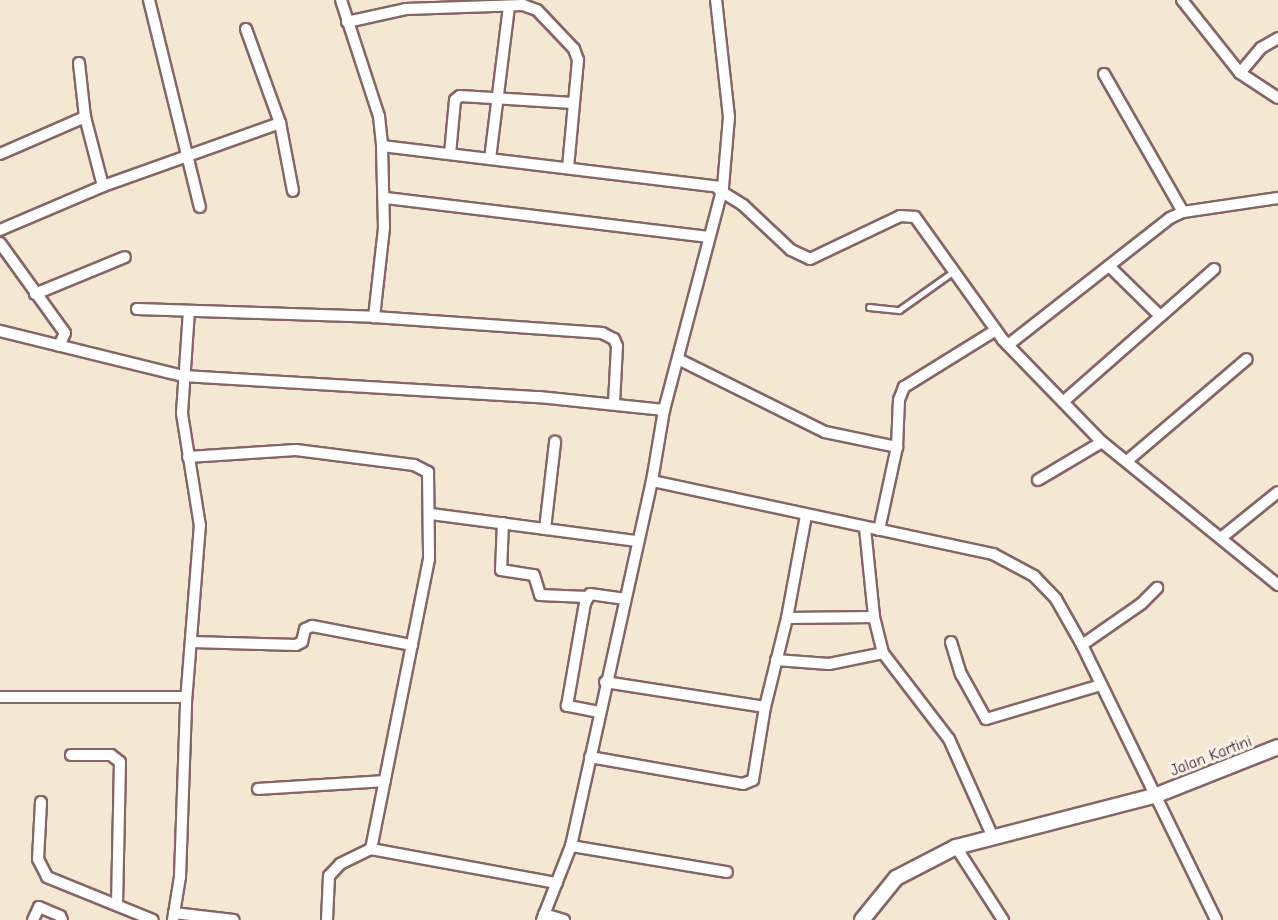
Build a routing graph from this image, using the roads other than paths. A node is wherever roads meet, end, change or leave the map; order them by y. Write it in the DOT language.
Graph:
graph roads {
  1 [pos="149,0"];
  2 [pos="341,0"];
  3 [pos="716,0"];
  4 [pos="1182,0"];
  5 [pos="509,6"];
  6 [pos="347,22"];
  7 [pos="246,29"];
  8 [pos="1278,38"];
  9 [pos="79,63"];
  10 [pos="1240,73"];
  11 [pos="1104,74"];
  12 [pos="497,96"];
  13 [pos="1278,98"];
  14 [pos="573,103"];
  15 [pos="85,117"];
  16 [pos="280,123"];
  17 [pos="382,146"];
  18 [pos="0,154"];
  19 [pos="450,154"];
  20 [pos="186,157"];
  21 [pos="490,159"];
  22 [pos="568,168"];
  23 [pos="103,186"];
  24 [pos="721,188"];
  25 [pos="293,191"];
  26 [pos="386,198"];
  27 [pos="1278,198"];
  28 [pos="200,207"];
  29 [pos="1183,212"];
  30 [pos="0,230"];
  31 [pos="707,237"];
  32 [pos="0,243"];
  33 [pos="125,257"];
  34 [pos="1109,266"];
  35 [pos="1214,269"];
  36 [pos="954,271"];
  37 [pos="35,294"];
  38 [pos="869,307"];
  39 [pos="137,309"];
  40 [pos="189,311"];
  41 [pos="1160,316"];
  42 [pos="374,317"];
  43 [pos="996,330"];
  44 [pos="0,331"];
  45 [pos="1008,345"];
  46 [pos="59,346"];
  47 [pos="678,358"];
  48 [pos="1247,359"];
  49 [pos="183,375"];
  50 [pos="1064,401"];
  51 [pos="614,403"];
  52 [pos="664,410"];
  53 [pos="1102,441"];
  54 [pos="555,442"];
  55 [pos="897,447"];
  56 [pos="188,457"];
  57 [pos="1127,461"];
  58 [pos="1038,480"];
  59 [pos="652,482"];
  60 [pos="1278,492"];
  61 [pos="431,514"];
  62 [pos="806,516"];
  63 [pos="503,524"];
  64 [pos="865,528"];
  65 [pos="545,529"];
  66 [pos="879,530"];
  67 [pos="1221,538"];
  68 [pos="637,542"];
  69 [pos="1278,585"];
  70 [pos="1157,588"];
  71 [pos="587,597"];
  72 [pos="624,599"];
  73 [pos="874,617"];
  74 [pos="787,618"];
  75 [pos="192,642"];
  76 [pos="951,642"];
  77 [pos="412,645"];
  78 [pos="1082,645"];
  79 [pos="883,653"];
  80 [pos="776,660"];
  81 [pos="605,682"];
  82 [pos="1101,685"];
  83 [pos="0,697"];
  84 [pos="186,697"];
  85 [pos="765,707"];
  86 [pos="599,712"];
  87 [pos="1278,747"];
  88 [pos="71,756"];
  89 [pos="590,757"];
  90 [pos="385,781"];
  91 [pos="258,789"];
  92 [pos="1157,795"];
  93 [pos="41,802"];
  94 [pos="992,835"];
  95 [pos="571,846"];
  96 [pos="956,847"];
  97 [pos="371,849"];
  98 [pos="727,872"];
  99 [pos="557,883"];
  100 [pos="117,905"];
  101 [pos="173,916"];
  102 [pos="543,917"];
  103 [pos="33,920"];
  104 [pos="62,920"];
  105 [pos="153,920"];
  106 [pos="234,920"];
  107 [pos="327,920"];
  108 [pos="564,920"];
  109 [pos="862,920"];
  110 [pos="1003,920"];
  111 [pos="1216,920"];
  1 -- 20 [label="street"];
  2 -- 6 [label="street"];
  3 -- 24 [label="street"];
  4 -- 10 [label="street"];
  5 -- 6 [label="street"];
  5 -- 12 [label="street"];
  5 -- 14 [label="street"];
  6 -- 17 [label="street"];
  7 -- 16 [label="street"];
  8 -- 10 [label="street"];
  9 -- 15 [label="street"];
  10 -- 13 [label="street"];
  11 -- 29 [label="street"];
  12 -- 14 [label="street"];
  12 -- 19 [label="street"];
  12 -- 21 [label="street"];
  14 -- 22 [label="street"];
  15 -- 18 [label="street"];
  15 -- 23 [label="street"];
  16 -- 20 [label="street"];
  16 -- 25 [label="street"];
  17 -- 19 [label="street"];
  17 -- 26 [label="street"];
  19 -- 21 [label="street"];
  20 -- 23 [label="street"];
  20 -- 28 [label="street"];
  21 -- 22 [label="street"];
  22 -- 24 [label="street"];
  23 -- 30 [label="street"];
  24 -- 31 [label="street"];
  24 -- 36 [label="street"];
  26 -- 31 [label="street"];
  26 -- 42 [label="street"];
  27 -- 29 [label="street"];
  29 -- 34 [label="street"];
  31 -- 47 [label="street"];
  32 -- 37 [label="street"];
  33 -- 37 [label="street"];
  34 -- 41 [label="street"];
  34 -- 45 [label="street"];
  35 -- 41 [label="street"];
  36 -- 38 [label="lane"];
  36 -- 43 [label="street"];
  37 -- 46 [label="street"];
  39 -- 40 [label="street"];
  40 -- 42 [label="street"];
  40 -- 49 [label="street"];
  41 -- 50 [label="street"];
  42 -- 51 [label="street"];
  43 -- 45 [label="street"];
  43 -- 55 [label="street"];
  44 -- 46 [label="street"];
  45 -- 50 [label="street"];
  46 -- 49 [label="street"];
  47 -- 52 [label="street"];
  47 -- 55 [label="street"];
  48 -- 57 [label="street"];
  49 -- 51 [label="street"];
  49 -- 56 [label="street"];
  50 -- 53 [label="street"];
  51 -- 52 [label="street"];
  52 -- 59 [label="street"];
  53 -- 57 [label="street"];
  53 -- 58 [label="street"];
  54 -- 65 [label="street"];
  55 -- 66 [label="street"];
  56 -- 61 [label="street"];
  56 -- 75 [label="street"];
  57 -- 67 [label="street"];
  59 -- 62 [label="street"];
  59 -- 68 [label="street"];
  60 -- 67 [label="street"];
  61 -- 63 [label="street"];
  61 -- 77 [label="street"];
  62 -- 64 [label="street"];
  62 -- 74 [label="street"];
  63 -- 65 [label="street"];
  63 -- 71 [label="street"];
  64 -- 66 [label="street"];
  64 -- 73 [label="street"];
  65 -- 68 [label="street"];
  66 -- 78 [label="street"];
  67 -- 69 [label="street"];
  68 -- 72 [label="street"];
  70 -- 78 [label="street"];
  71 -- 72 [label="street"];
  71 -- 86 [label="street"];
  72 -- 81 [label="street"];
  73 -- 74 [label="street"];
  73 -- 79 [label="street"];
  74 -- 80 [label="street"];
  75 -- 77 [label="street"];
  75 -- 84 [label="street"];
  76 -- 82 [label="street"];
  77 -- 90 [label="street"];
  78 -- 82 [label="street"];
  79 -- 80 [label="street"];
  79 -- 94 [label="street"];
  80 -- 85 [label="street"];
  81 -- 85 [label="street"];
  81 -- 86 [label="street"];
  82 -- 92 [label="street"];
  83 -- 84 [label="street"];
  84 -- 101 [label="street"];
  85 -- 89 [label="street"];
  86 -- 89 [label="street"];
  87 -- 92 [label="street, Jalan Kartini"];
  88 -- 100 [label="street"];
  89 -- 95 [label="street"];
  90 -- 91 [label="street"];
  90 -- 97 [label="street"];
  92 -- 94 [label="street, Jalan Kartini"];
  92 -- 111 [label="street"];
  93 -- 100 [label="street"];
  94 -- 96 [label="street, Jalan Kartini"];
  95 -- 98 [label="street"];
  95 -- 99 [label="street"];
  96 -- 109 [label="street, Jalan Kartini"];
  96 -- 110 [label="street"];
  97 -- 99 [label="street"];
  97 -- 107 [label="street"];
  99 -- 102 [label="street"];
  100 -- 105 [label="street"];
  101 -- 106 [label="street"];
  102 -- 108 [label="street"];
  103 -- 104 [label="street"];
}
